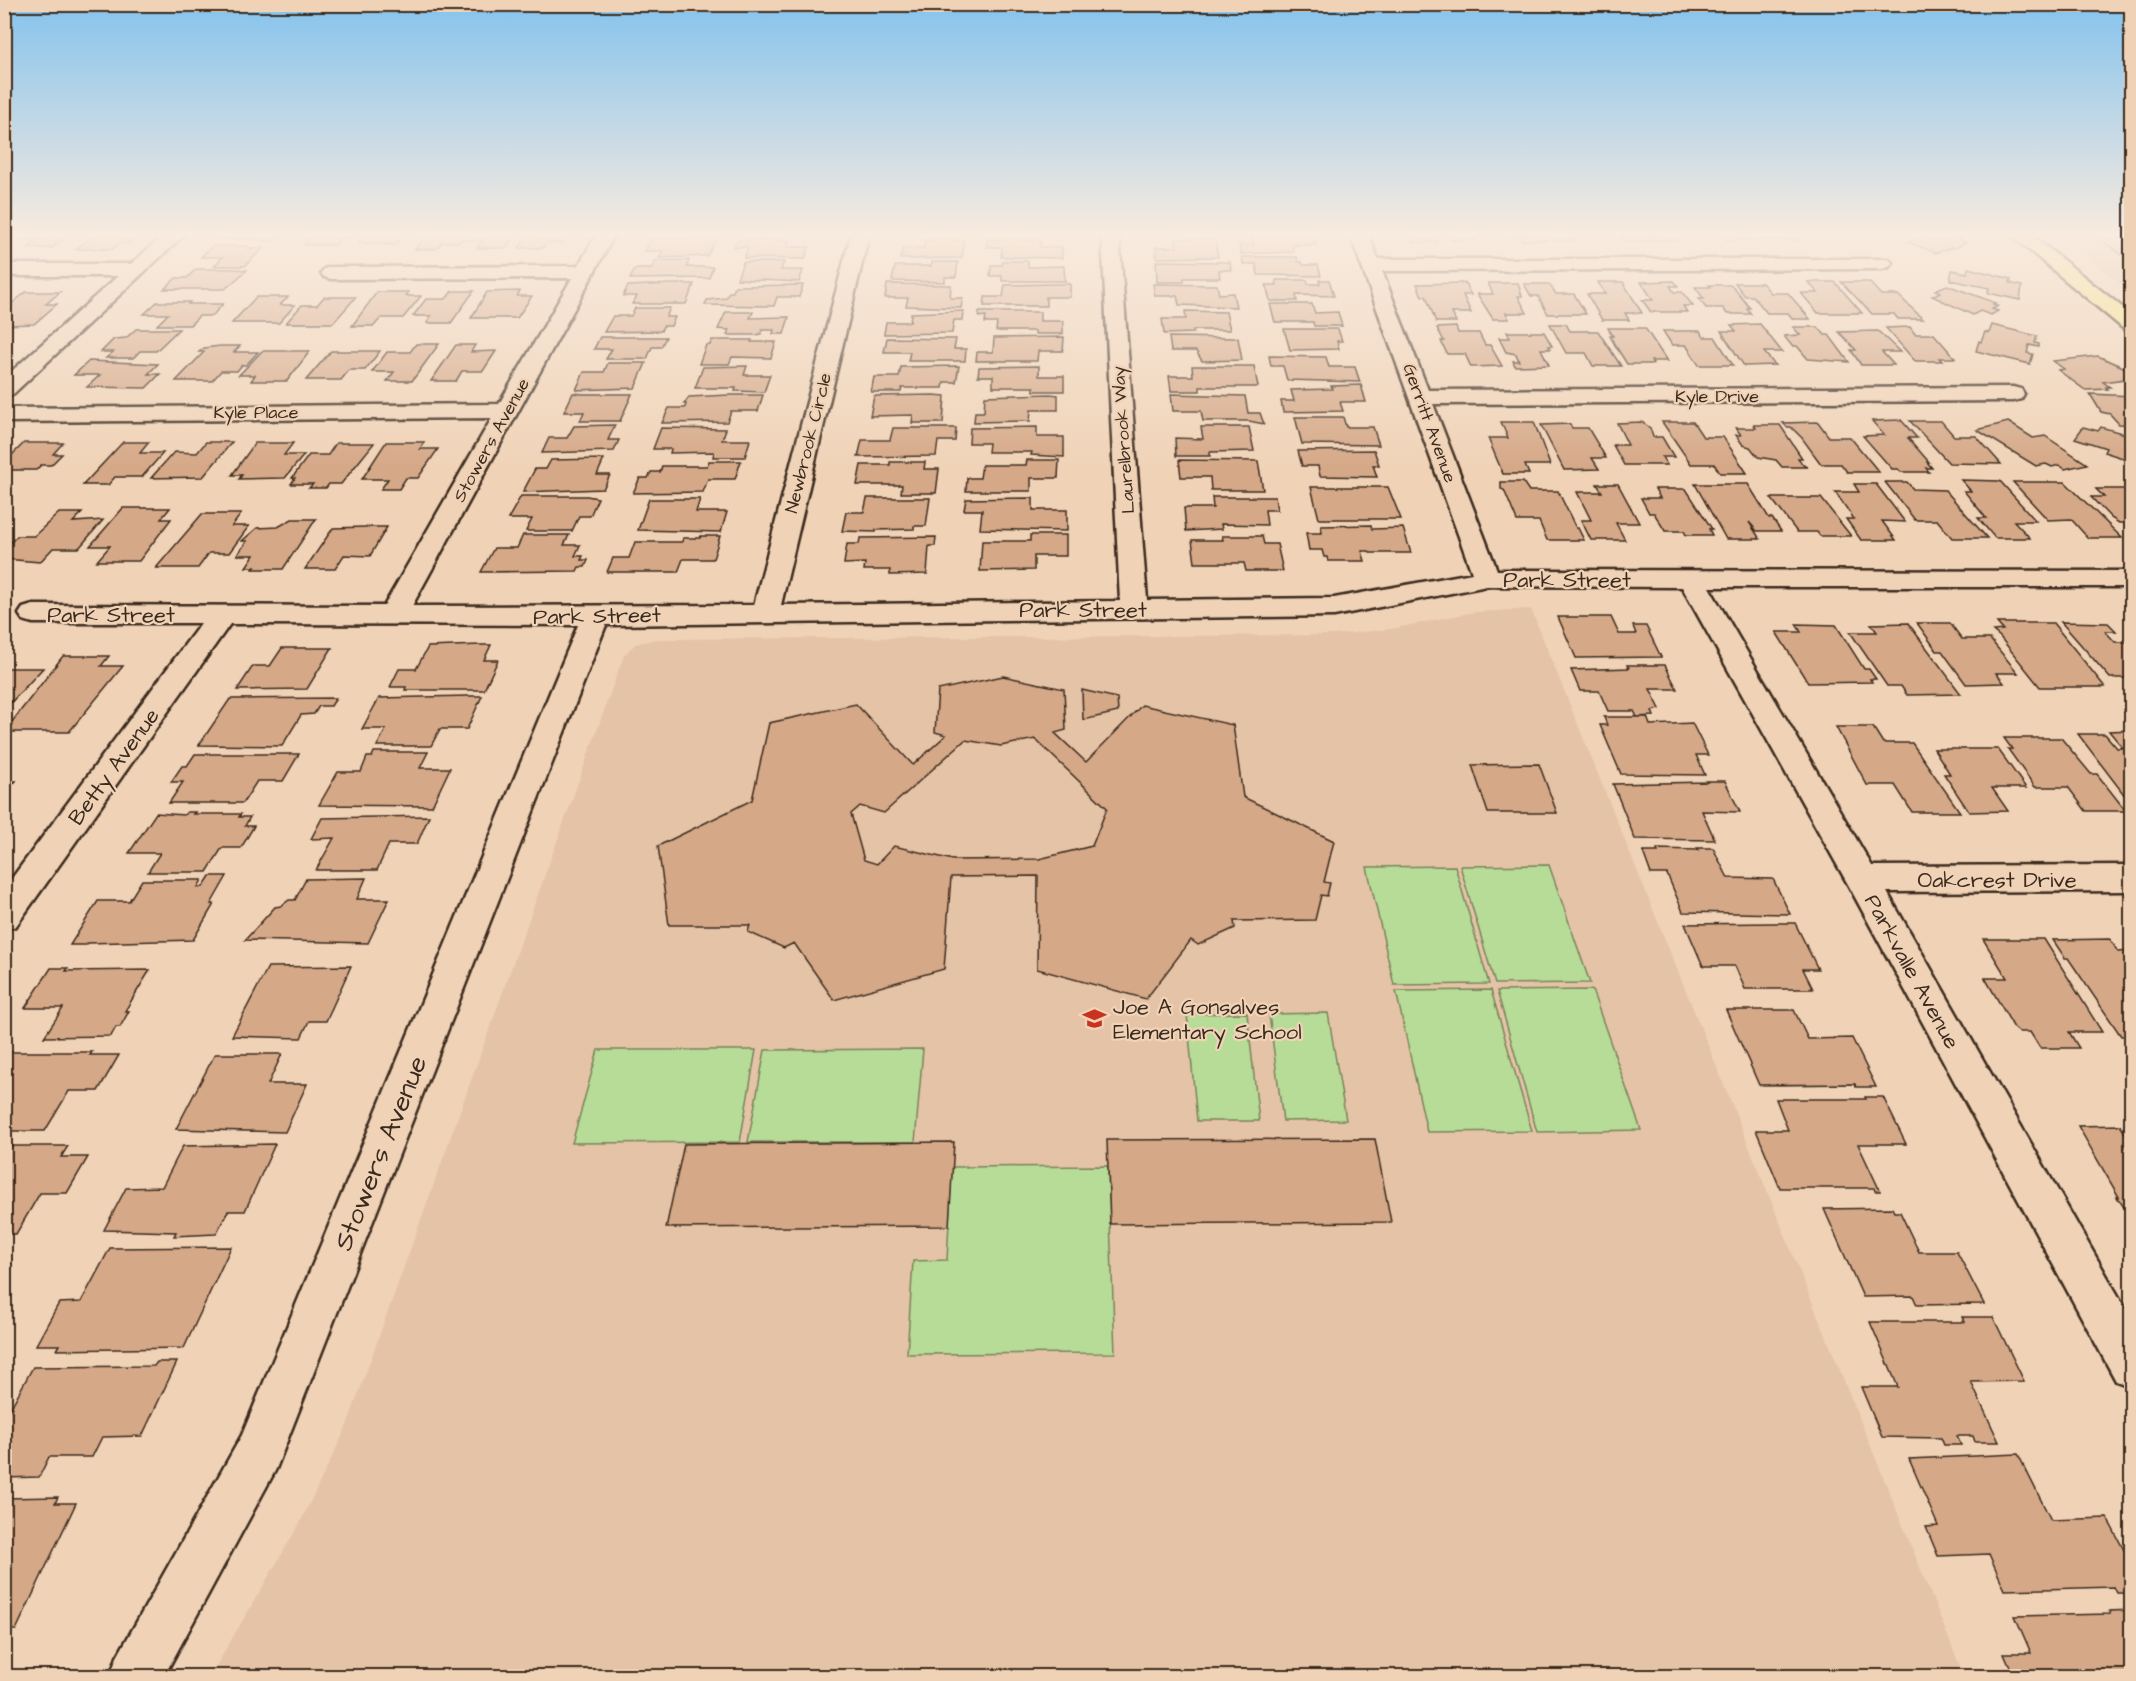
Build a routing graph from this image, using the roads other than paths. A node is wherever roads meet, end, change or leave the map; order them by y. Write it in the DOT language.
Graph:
graph roads {
  1 [pos="89,312"];
  2 [pos="562,312"];
  3 [pos="840,312"];
  4 [pos="1115,312"];
  5 [pos="1389,312"];
  6 [pos="2115,312"];
  7 [pos="2132,326"];
  8 [pos="4,390"];
  9 [pos="2013,394"];
  10 [pos="1420,397"];
  11 [pos="507,411"];
  12 [pos="4,415"];
  13 [pos="1487,578"];
  14 [pos="1691,579"];
  15 [pos="2132,579"];
  16 [pos="1134,609"];
  17 [pos="766,612"];
  18 [pos="33,614"];
  19 [pos="222,615"];
  20 [pos="393,615"];
  21 [pos="597,616"];
  22 [pos="2132,878"];
  23 [pos="1862,879"];
  24 [pos="4,916"];
  25 [pos="2132,1365"];
  26 [pos="136,1677"];
  1 -- 8 [label="street"];
  2 -- 11 [label="street, Stowers Avenue"];
  3 -- 17 [label="street, Newbrook Circle"];
  4 -- 16 [label="street, Laurelbrook Way"];
  5 -- 10 [label="street, Gerritt Avenue"];
  6 -- 7 [label="main road"];
  9 -- 10 [label="street, Kyle Drive"];
  10 -- 13 [label="street, Gerritt Avenue"];
  11 -- 12 [label="street, Kyle Place"];
  11 -- 20 [label="street, Stowers Avenue"];
  13 -- 14 [label="street, Park Street"];
  13 -- 16 [label="street, Park Street"];
  14 -- 15 [label="street, Park Street"];
  14 -- 23 [label="street, Parkvalle Avenue"];
  16 -- 17 [label="street, Park Street"];
  17 -- 21 [label="street, Park Street"];
  18 -- 19 [label="street, Park Street"];
  19 -- 20 [label="street, Park Street"];
  19 -- 24 [label="street, Betty Avenue"];
  20 -- 21 [label="street, Park Street"];
  21 -- 26 [label="street, Stowers Avenue"];
  22 -- 23 [label="street, Oakcrest Drive"];
  23 -- 25 [label="street, Parkvalle Avenue"];
}
